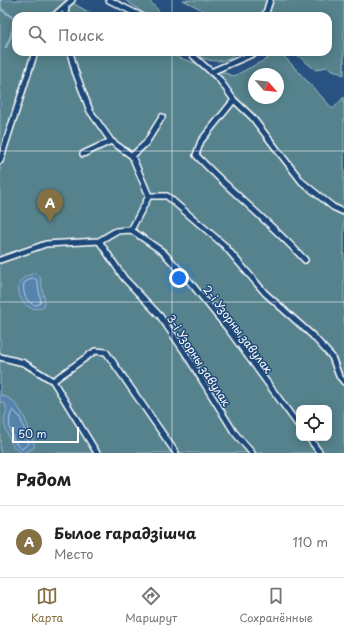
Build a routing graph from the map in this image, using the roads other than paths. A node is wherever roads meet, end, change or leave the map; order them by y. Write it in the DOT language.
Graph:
graph roads {
  1 [pos="72,0"];
  2 [pos="109,0"];
  3 [pos="270,0"];
  4 [pos="66,7"];
  5 [pos="59,12"];
  6 [pos="65,12"];
  7 [pos="133,12"];
  8 [pos="266,12"];
  9 [pos="34,56"];
  10 [pos="71,56"];
  11 [pos="193,56"];
  12 [pos="248,56"];
  13 [pos="211,72"];
  14 [pos="234,100"];
  15 [pos="162,117"];
  16 [pos="111,141"];
  17 [pos="1,148"];
  18 [pos="83,154"];
  19 [pos="132,156"];
  20 [pos="0,161"];
  21 [pos="149,196"];
  22 [pos="344,212"];
  23 [pos="131,230"];
  24 [pos="99,241"];
  25 [pos="0,260"];
  26 [pos="305,260"];
  27 [pos="0,357"];
  28 [pos="53,381"];
  29 [pos="344,382"];
  30 [pos="296,422"];
  31 [pos="311,441"];
  32 [pos="97,453"];
  33 [pos="176,453"];
  34 [pos="252,453"];
  35 [pos="320,453"];
  1 -- 4 [label="lane"];
  2 -- 7 [label="lane"];
  3 -- 8 [label="lane"];
  4 -- 5 [label="lane"];
  4 -- 6 [label="lane"];
  9 -- 17 [label="lane"];
  10 -- 16 [label="lane"];
  11 -- 13 [label="lane"];
  12 -- 13 [label="lane"];
  13 -- 14 [label="lane"];
  14 -- 22 [label="lane"];
  14 -- 26 [label="lane"];
  15 -- 19 [label="lane"];
  16 -- 18 [label="lane"];
  16 -- 19 [label="lane"];
  17 -- 20 [label="lane"];
  19 -- 21 [label="lane"];
  21 -- 23 [label="lane"];
  21 -- 29 [label="lane"];
  23 -- 24 [label="lane"];
  23 -- 30 [label="lane, 2-і Узорны завулак"];
  24 -- 25 [label="lane"];
  24 -- 34 [label="lane, 3-і Узорны завулак"];
  27 -- 28 [label="lane"];
  28 -- 32 [label="lane"];
  28 -- 33 [label="lane"];
  31 -- 35 [label="lane"];
}
